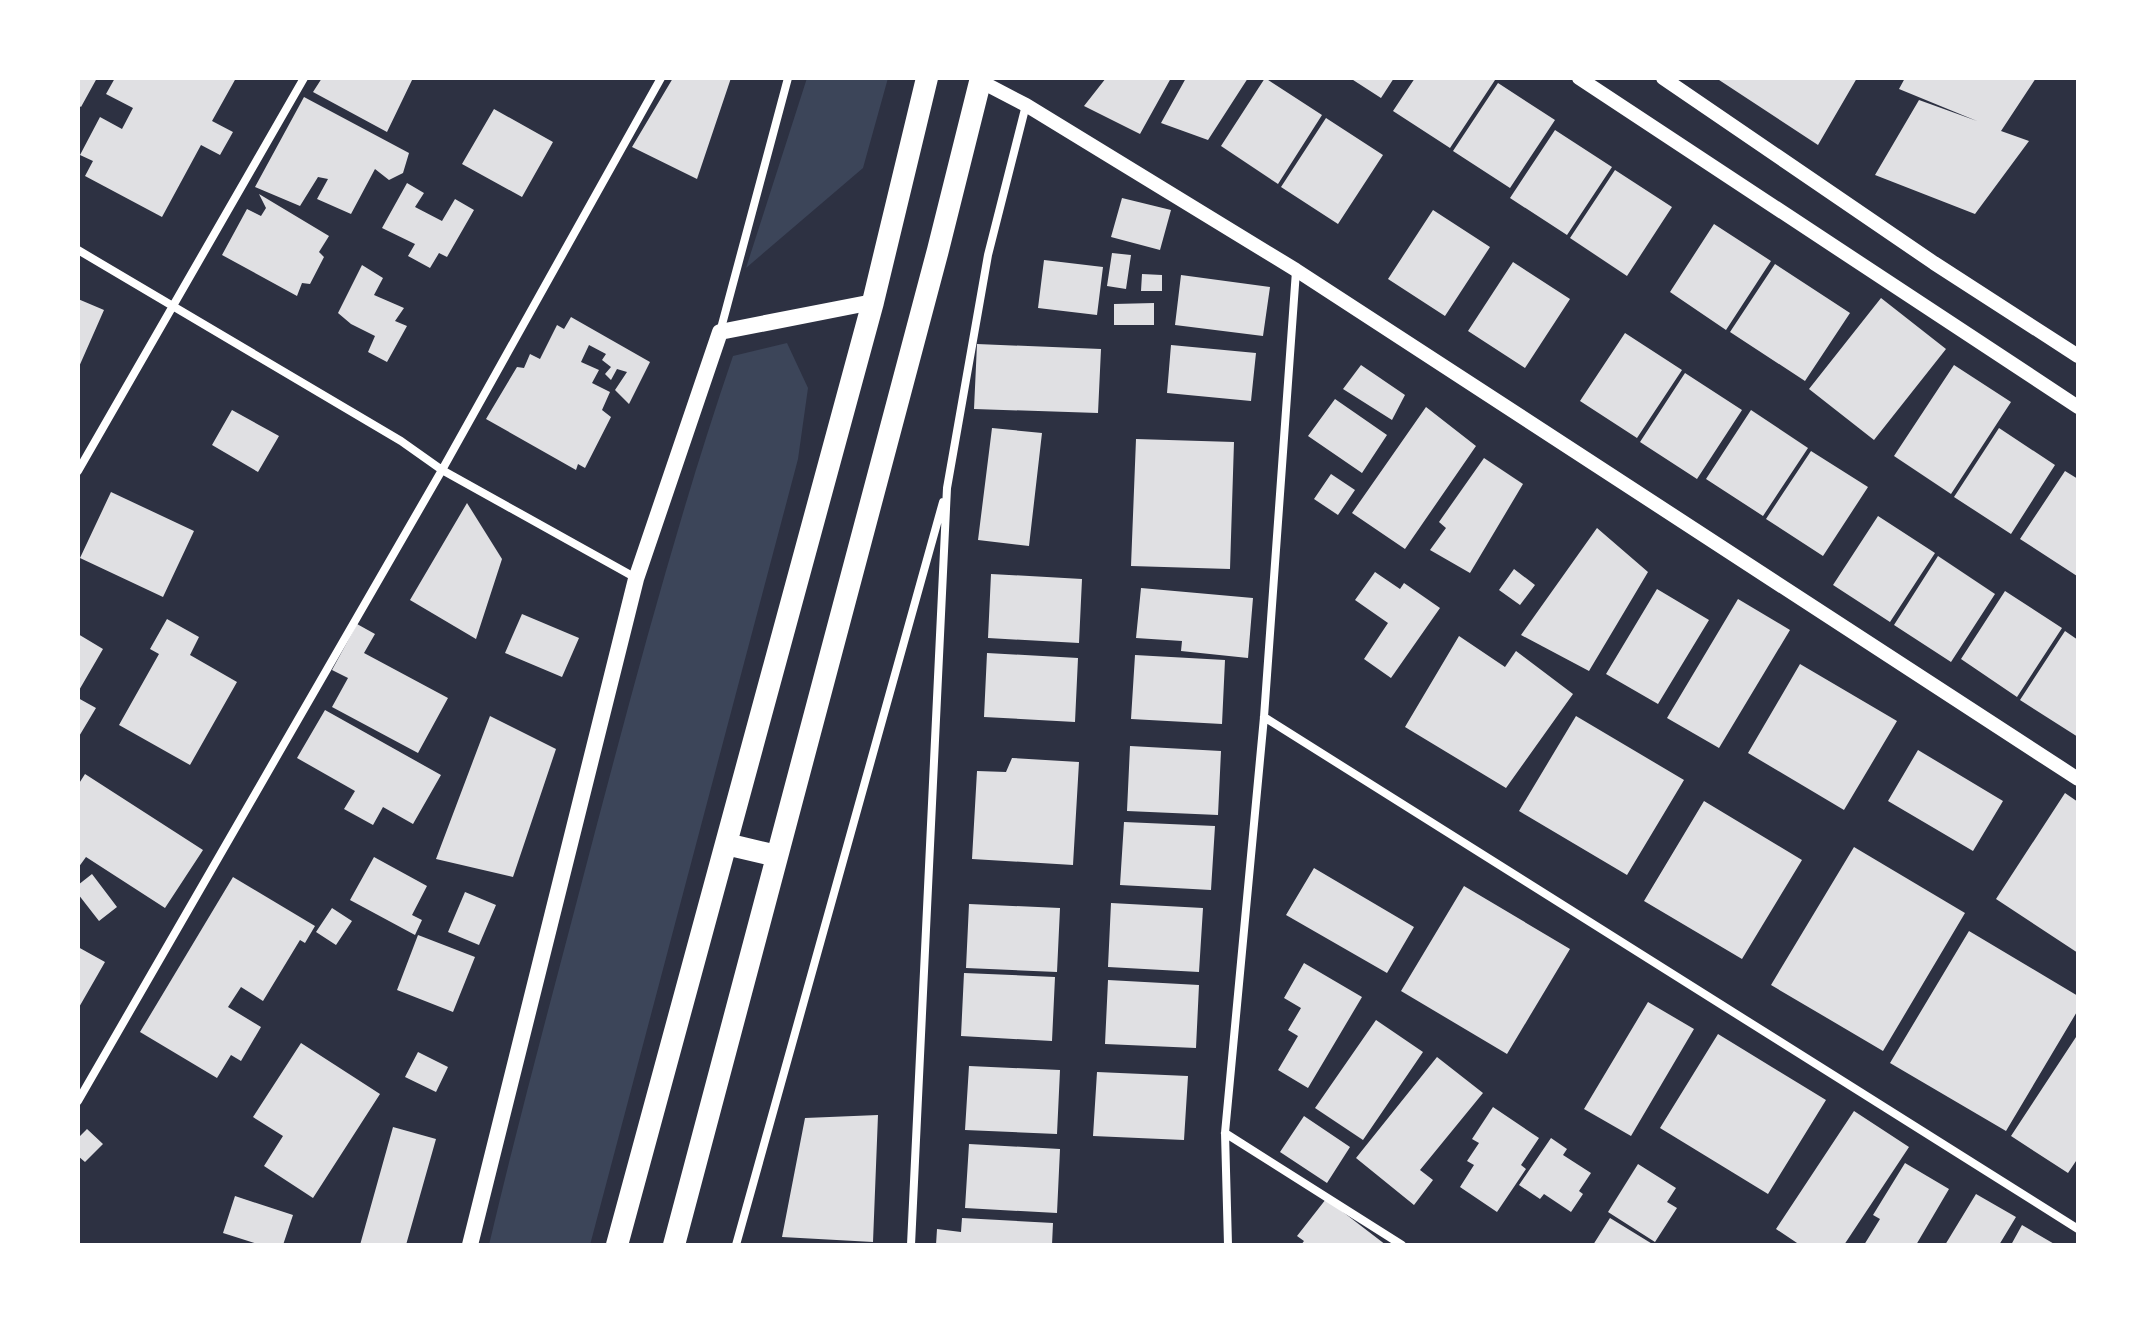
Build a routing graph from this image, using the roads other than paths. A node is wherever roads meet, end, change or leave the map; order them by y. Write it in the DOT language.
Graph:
graph roads {
  1 [pos="304,78"];
  2 [pos="661,78"];
  3 [pos="788,78"];
  4 [pos="927,78"];
  5 [pos="1579,78"];
  6 [pos="1663,78"];
  7 [pos="981,80"];
  8 [pos="1026,105"];
  9 [pos="78,250"];
  10 [pos="1296,270"];
  11 [pos="873,302"];
  12 [pos="173,305"];
  13 [pos="720,332"];
  14 [pos="2078,356"];
  15 [pos="2078,407"];
  16 [pos="442,470"];
  17 [pos="78,471"];
  18 [pos="947,488"];
  19 [pos="636,579"];
  20 [pos="1264,717"];
  21 [pos="2078,779"];
  22 [pos="726,844"];
  23 [pos="777,856"];
  24 [pos="78,1101"];
  25 [pos="1225,1133"];
  26 [pos="2078,1229"];
  27 [pos="470,1245"];
  28 [pos="617,1245"];
  29 [pos="674,1245"];
  30 [pos="736,1245"];
  31 [pos="911,1245"];
  32 [pos="1228,1245"];
  33 [pos="1402,1245"];
  1 -- 12 [label="street"];
  2 -- 16 [label="street"];
  3 -- 13 [label="street"];
  4 -- 11 [label="highway"];
  5 -- 15 [label="street"];
  6 -- 14 [label="street"];
  7 -- 8 [label="street"];
  7 -- 23 [label="highway"];
  8 -- 10 [label="street"];
  8 -- 18 [label="street"];
  9 -- 12 [label="street"];
  10 -- 20 [label="street"];
  10 -- 21 [label="street"];
  11 -- 13 [label="main road"];
  11 -- 22 [label="highway"];
  12 -- 16 [label="street"];
  12 -- 17 [label="street"];
  13 -- 19 [label="main road"];
  16 -- 19 [label="street"];
  16 -- 24 [label="street"];
  18 -- 30 [label="street"];
  18 -- 31 [label="street"];
  19 -- 27 [label="main road"];
  20 -- 25 [label="street"];
  20 -- 26 [label="street"];
  22 -- 23 [label="highway"];
  22 -- 28 [label="highway"];
  23 -- 29 [label="highway"];
  25 -- 32 [label="street"];
  25 -- 33 [label="street"];
}
